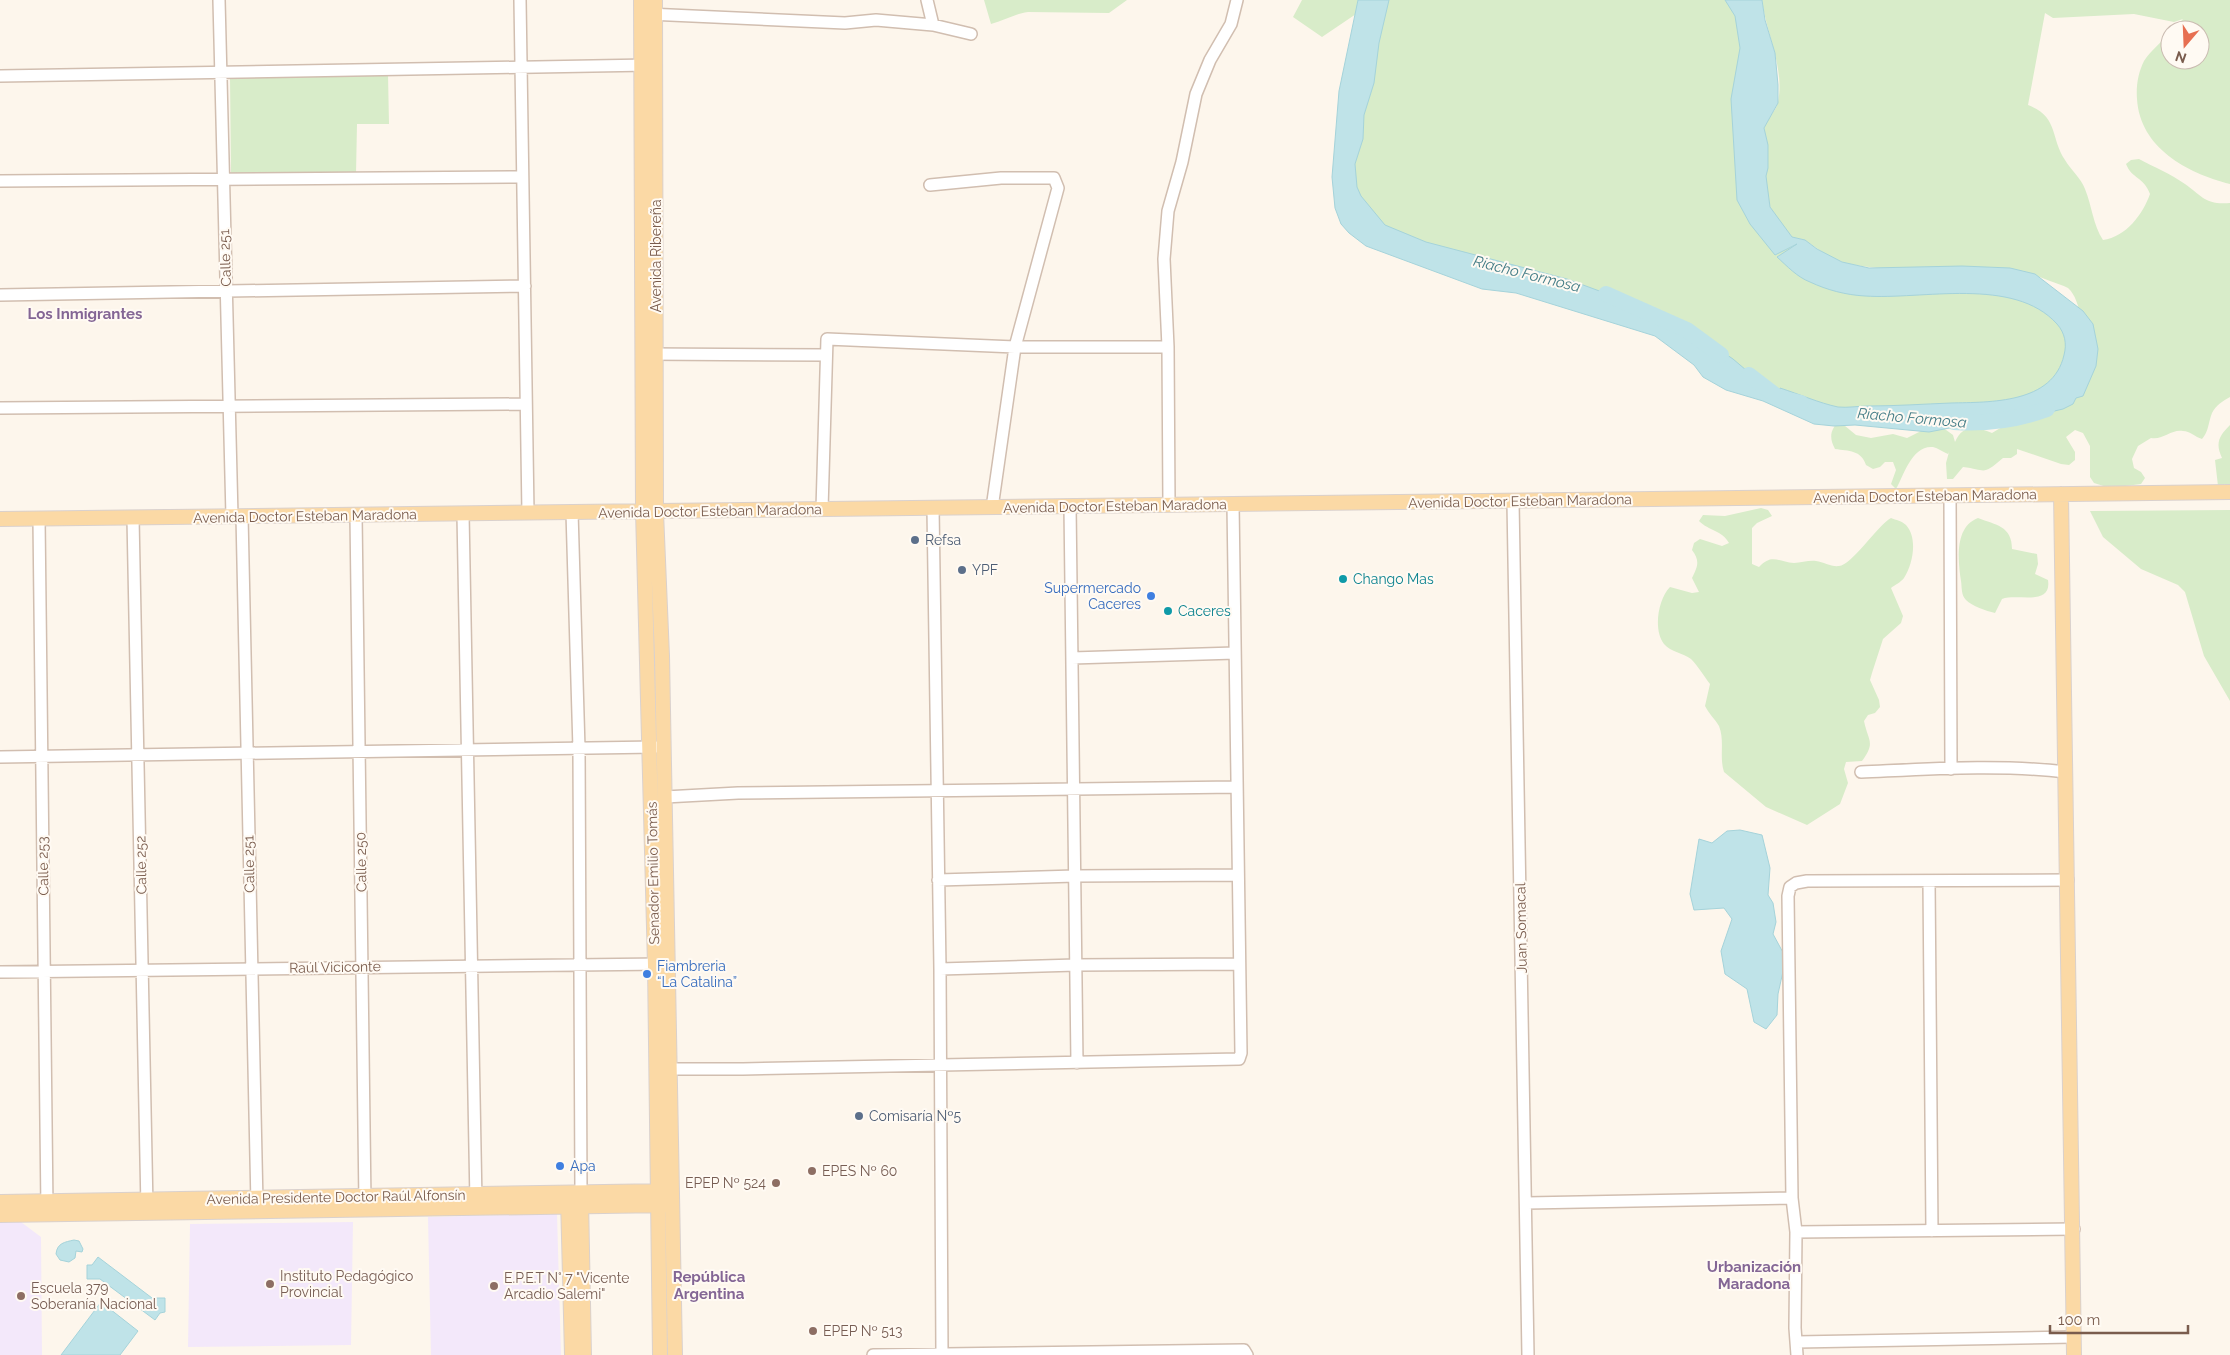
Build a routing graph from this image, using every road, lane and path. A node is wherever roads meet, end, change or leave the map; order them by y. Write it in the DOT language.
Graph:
graph roads {
  1 [pos="219,0"];
  2 [pos="520,0"];
  3 [pos="655,0"];
  4 [pos="927,0"];
  5 [pos="1238,0"];
  6 [pos="646,10"];
  7 [pos="933,25"];
  8 [pos="971,34"];
  9 [pos="649,65"];
  10 [pos="521,68"];
  11 [pos="222,72"];
  12 [pos="0,76"];
  13 [pos="522,177"];
  14 [pos="223,180"];
  15 [pos="0,181"];
  16 [pos="930,185"];
  17 [pos="525,286"];
  18 [pos="226,291"];
  19 [pos="0,295"];
  20 [pos="1016,347"];
  21 [pos="1168,347"];
  22 [pos="649,354"];
  23 [pos="826,355"];
  24 [pos="526,404"];
  25 [pos="229,406"];
  26 [pos="0,408"];
  27 [pos="2230,492"];
  28 [pos="2061,494"];
  29 [pos="1950,496"];
  30 [pos="1513,502"];
  31 [pos="1233,504"];
  32 [pos="1169,505"];
  33 [pos="1070,506"];
  34 [pos="932,508"];
  35 [pos="992,508"];
  36 [pos="822,509"];
  37 [pos="572,512"];
  38 [pos="650,512"];
  39 [pos="528,513"];
  40 [pos="463,514"];
  41 [pos="356,515"];
  42 [pos="237,516"];
  43 [pos="133,518"];
  44 [pos="0,519"];
  45 [pos="39,519"];
  46 [pos="1235,653"];
  47 [pos="1072,658"];
  48 [pos="664,747"];
  49 [pos="650,748"];
  50 [pos="578,749"];
  51 [pos="467,751"];
  52 [pos="359,752"];
  53 [pos="247,754"];
  54 [pos="138,755"];
  55 [pos="0,757"];
  56 [pos="42,757"];
  57 [pos="1951,768"];
  58 [pos="1861,772"];
  59 [pos="2066,772"];
  60 [pos="1237,787"];
  61 [pos="1074,789"];
  62 [pos="937,791"];
  63 [pos="665,797"];
  64 [pos="1238,875"];
  65 [pos="1075,876"];
  66 [pos="938,880"];
  67 [pos="2068,880"];
  68 [pos="1930,881"];
  69 [pos="580,964"];
  70 [pos="669,964"];
  71 [pos="1239,964"];
  72 [pos="471,965"];
  73 [pos="655,965"];
  74 [pos="1076,965"];
  75 [pos="362,967"];
  76 [pos="252,969"];
  77 [pos="940,969"];
  78 [pos="144,970"];
  79 [pos="0,972"];
  80 [pos="44,972"];
  81 [pos="1076,1063"];
  82 [pos="939,1065"];
  83 [pos="671,1068"];
  84 [pos="656,1069"];
  85 [pos="672,1198"];
  86 [pos="1792,1198"];
  87 [pos="575,1199"];
  88 [pos="658,1199"];
  89 [pos="476,1201"];
  90 [pos="0,1202"];
  91 [pos="365,1203"];
  92 [pos="1527,1203"];
  93 [pos="257,1205"];
  94 [pos="147,1206"];
  95 [pos="47,1207"];
  96 [pos="0,1215"];
  97 [pos="2074,1229"];
  98 [pos="1932,1231"];
  99 [pos="1796,1232"];
  100 [pos="2074,1337"];
  101 [pos="1797,1342"];
  102 [pos="942,1354"];
  103 [pos="1080,1354"];
  104 [pos="572,1355"];
  105 [pos="584,1355"];
  106 [pos="660,1355"];
  107 [pos="675,1355"];
  108 [pos="873,1355"];
  109 [pos="1247,1355"];
  110 [pos="1528,1355"];
  111 [pos="1797,1355"];
  112 [pos="2074,1355"];
  1 -- 11 [label="street, Calle 251"];
  2 -- 10 [label="street"];
  3 -- 6 [label="main road, Avenida Ribereña"];
  4 -- 7 [label="street"];
  5 -- 21 [label="street"];
  6 -- 7 [label="street"];
  6 -- 9 [label="main road, Avenida Ribereña"];
  7 -- 8 [label="street"];
  9 -- 10 [label="street"];
  9 -- 22 [label="main road, Avenida Ribereña"];
  10 -- 11 [label="street"];
  10 -- 13 [label="street"];
  11 -- 12 [label="street"];
  11 -- 14 [label="street, Calle 251"];
  13 -- 14 [label="street"];
  13 -- 17 [label="street"];
  14 -- 15 [label="street"];
  14 -- 18 [label="street, Calle 251"];
  16 -- 20 [label="street"];
  17 -- 18 [label="street"];
  17 -- 24 [label="street"];
  18 -- 19 [label="street"];
  18 -- 25 [label="street, Calle 251"];
  20 -- 21 [label="street"];
  20 -- 23 [label="street"];
  20 -- 35 [label="street"];
  21 -- 32 [label="street"];
  22 -- 23 [label="street"];
  22 -- 38 [label="main road, Avenida Ribereña"];
  23 -- 36 [label="street"];
  24 -- 25 [label="street"];
  24 -- 39 [label="street"];
  25 -- 26 [label="street"];
  25 -- 42 [label="street, Calle 251"];
  27 -- 28 [label="main road, Avenida Doctor Esteban Maradona"];
  28 -- 29 [label="main road, Avenida Doctor Esteban Maradona"];
  28 -- 59 [label="main road"];
  29 -- 30 [label="main road, Avenida Doctor Esteban Maradona"];
  29 -- 57 [label="street"];
  30 -- 31 [label="main road, Avenida Doctor Esteban Maradona"];
  30 -- 92 [label="street, Juan Somacal"];
  31 -- 32 [label="main road, Avenida Doctor Esteban Maradona"];
  31 -- 46 [label="street"];
  32 -- 33 [label="main road, Avenida Doctor Esteban Maradona"];
  33 -- 35 [label="main road, Avenida Doctor Esteban Maradona"];
  33 -- 47 [label="street"];
  34 -- 35 [label="main road, Avenida Doctor Esteban Maradona"];
  34 -- 36 [label="main road, Avenida Doctor Esteban Maradona"];
  34 -- 62 [label="street"];
  36 -- 38 [label="main road, Avenida Doctor Esteban Maradona"];
  37 -- 38 [label="main road, Avenida Doctor Esteban Maradona"];
  37 -- 39 [label="main road, Avenida Doctor Esteban Maradona"];
  37 -- 50 [label="street"];
  38 -- 48 [label="main road, Senador Emilio Tomás"];
  38 -- 49 [label="main road, Senador Emilio Tomás"];
  39 -- 40 [label="main road, Avenida Doctor Esteban Maradona"];
  40 -- 41 [label="main road, Avenida Doctor Esteban Maradona"];
  40 -- 51 [label="street"];
  41 -- 42 [label="main road, Avenida Doctor Esteban Maradona"];
  41 -- 52 [label="street, Calle 250"];
  42 -- 43 [label="main road, Avenida Doctor Esteban Maradona"];
  42 -- 53 [label="street, Calle 251"];
  43 -- 45 [label="main road, Avenida Doctor Esteban Maradona"];
  43 -- 54 [label="street, Calle 252"];
  44 -- 45 [label="main road, Avenida Doctor Esteban Maradona"];
  45 -- 56 [label="street, Calle 253"];
  46 -- 47 [label="street"];
  46 -- 60 [label="street"];
  47 -- 61 [label="street"];
  48 -- 49 [label="street"];
  48 -- 63 [label="main road, Senador Emilio Tomás"];
  49 -- 50 [label="street"];
  49 -- 73 [label="main road, Senador Emilio Tomás"];
  50 -- 51 [label="street"];
  50 -- 69 [label="street"];
  51 -- 52 [label="street"];
  51 -- 72 [label="street"];
  52 -- 53 [label="street"];
  52 -- 75 [label="street, Calle 250"];
  53 -- 54 [label="street"];
  53 -- 76 [label="street, Calle 251"];
  54 -- 56 [label="street"];
  54 -- 78 [label="street, Calle 252"];
  55 -- 56 [label="street"];
  56 -- 80 [label="street, Calle 253"];
  57 -- 58 [label="street"];
  57 -- 59 [label="street"];
  59 -- 67 [label="main road"];
  60 -- 61 [label="street"];
  60 -- 64 [label="street"];
  61 -- 62 [label="street"];
  61 -- 65 [label="street"];
  62 -- 63 [label="street"];
  62 -- 66 [label="street"];
  63 -- 70 [label="main road, Senador Emilio Tomás"];
  64 -- 65 [label="street"];
  64 -- 71 [label="street"];
  65 -- 66 [label="street"];
  65 -- 74 [label="street"];
  66 -- 77 [label="street"];
  67 -- 68 [label="street"];
  67 -- 97 [label="main road"];
  68 -- 86 [label="street"];
  68 -- 98 [label="street"];
  69 -- 72 [label="street, Raúl Viciconte"];
  69 -- 73 [label="street, Raúl Viciconte"];
  69 -- 87 [label="street"];
  70 -- 73 [label="street, Raúl Viciconte"];
  70 -- 83 [label="main road, Senador Emilio Tomás"];
  71 -- 74 [label="street"];
  71 -- 81 [label="street"];
  72 -- 75 [label="street, Raúl Viciconte"];
  72 -- 89 [label="street"];
  73 -- 84 [label="main road, Senador Emilio Tomás"];
  74 -- 77 [label="street"];
  74 -- 81 [label="street"];
  75 -- 76 [label="street, Raúl Viciconte"];
  75 -- 91 [label="street, Calle 250"];
  76 -- 78 [label="street, Raúl Viciconte"];
  76 -- 93 [label="street, Calle 251"];
  77 -- 82 [label="street"];
  78 -- 80 [label="street, Raúl Viciconte"];
  78 -- 94 [label="street, Calle 252"];
  79 -- 80 [label="street, Raúl Viciconte"];
  80 -- 95 [label="street, Calle 253"];
  81 -- 82 [label="street"];
  82 -- 83 [label="street"];
  82 -- 102 [label="street"];
  83 -- 84 [label="street"];
  83 -- 85 [label="main road, Senador Emilio Tomás"];
  84 -- 88 [label="main road, Senador Emilio Tomás"];
  85 -- 88 [label="main road, Avenida Presidente Doctor Raúl Alfonsín"];
  85 -- 107 [label="main road, Senador Emilio Tomás"];
  86 -- 92 [label="street"];
  86 -- 99 [label="street"];
  87 -- 88 [label="main road, Avenida Presidente Doctor Raúl Alfonsín"];
  87 -- 89 [label="main road, Avenida Presidente Doctor Raúl Alfonsín"];
  87 -- 104 [label="main road"];
  87 -- 105 [label="main road"];
  88 -- 106 [label="main road, Senador Emilio Tomás"];
  89 -- 91 [label="main road, Avenida Presidente Doctor Raúl Alfonsín"];
  90 -- 95 [label="main road, Avenida Presidente Doctor Raúl Alfonsín"];
  91 -- 93 [label="main road, Avenida Presidente Doctor Raúl Alfonsín"];
  92 -- 110 [label="street, Juan Somacal"];
  93 -- 94 [label="main road, Avenida Presidente Doctor Raúl Alfonsín"];
  94 -- 95 [label="main road, Avenida Presidente Doctor Raúl Alfonsín"];
  95 -- 96 [label="main road, Avenida Presidente Doctor Raúl Alfonsín"];
  97 -- 98 [label="street"];
  97 -- 100 [label="main road"];
  98 -- 99 [label="street"];
  99 -- 101 [label="street"];
  100 -- 101 [label="street"];
  100 -- 112 [label="main road"];
  101 -- 111 [label="street"];
  102 -- 103 [label="street"];
  102 -- 108 [label="street"];
  103 -- 109 [label="street"];
}
